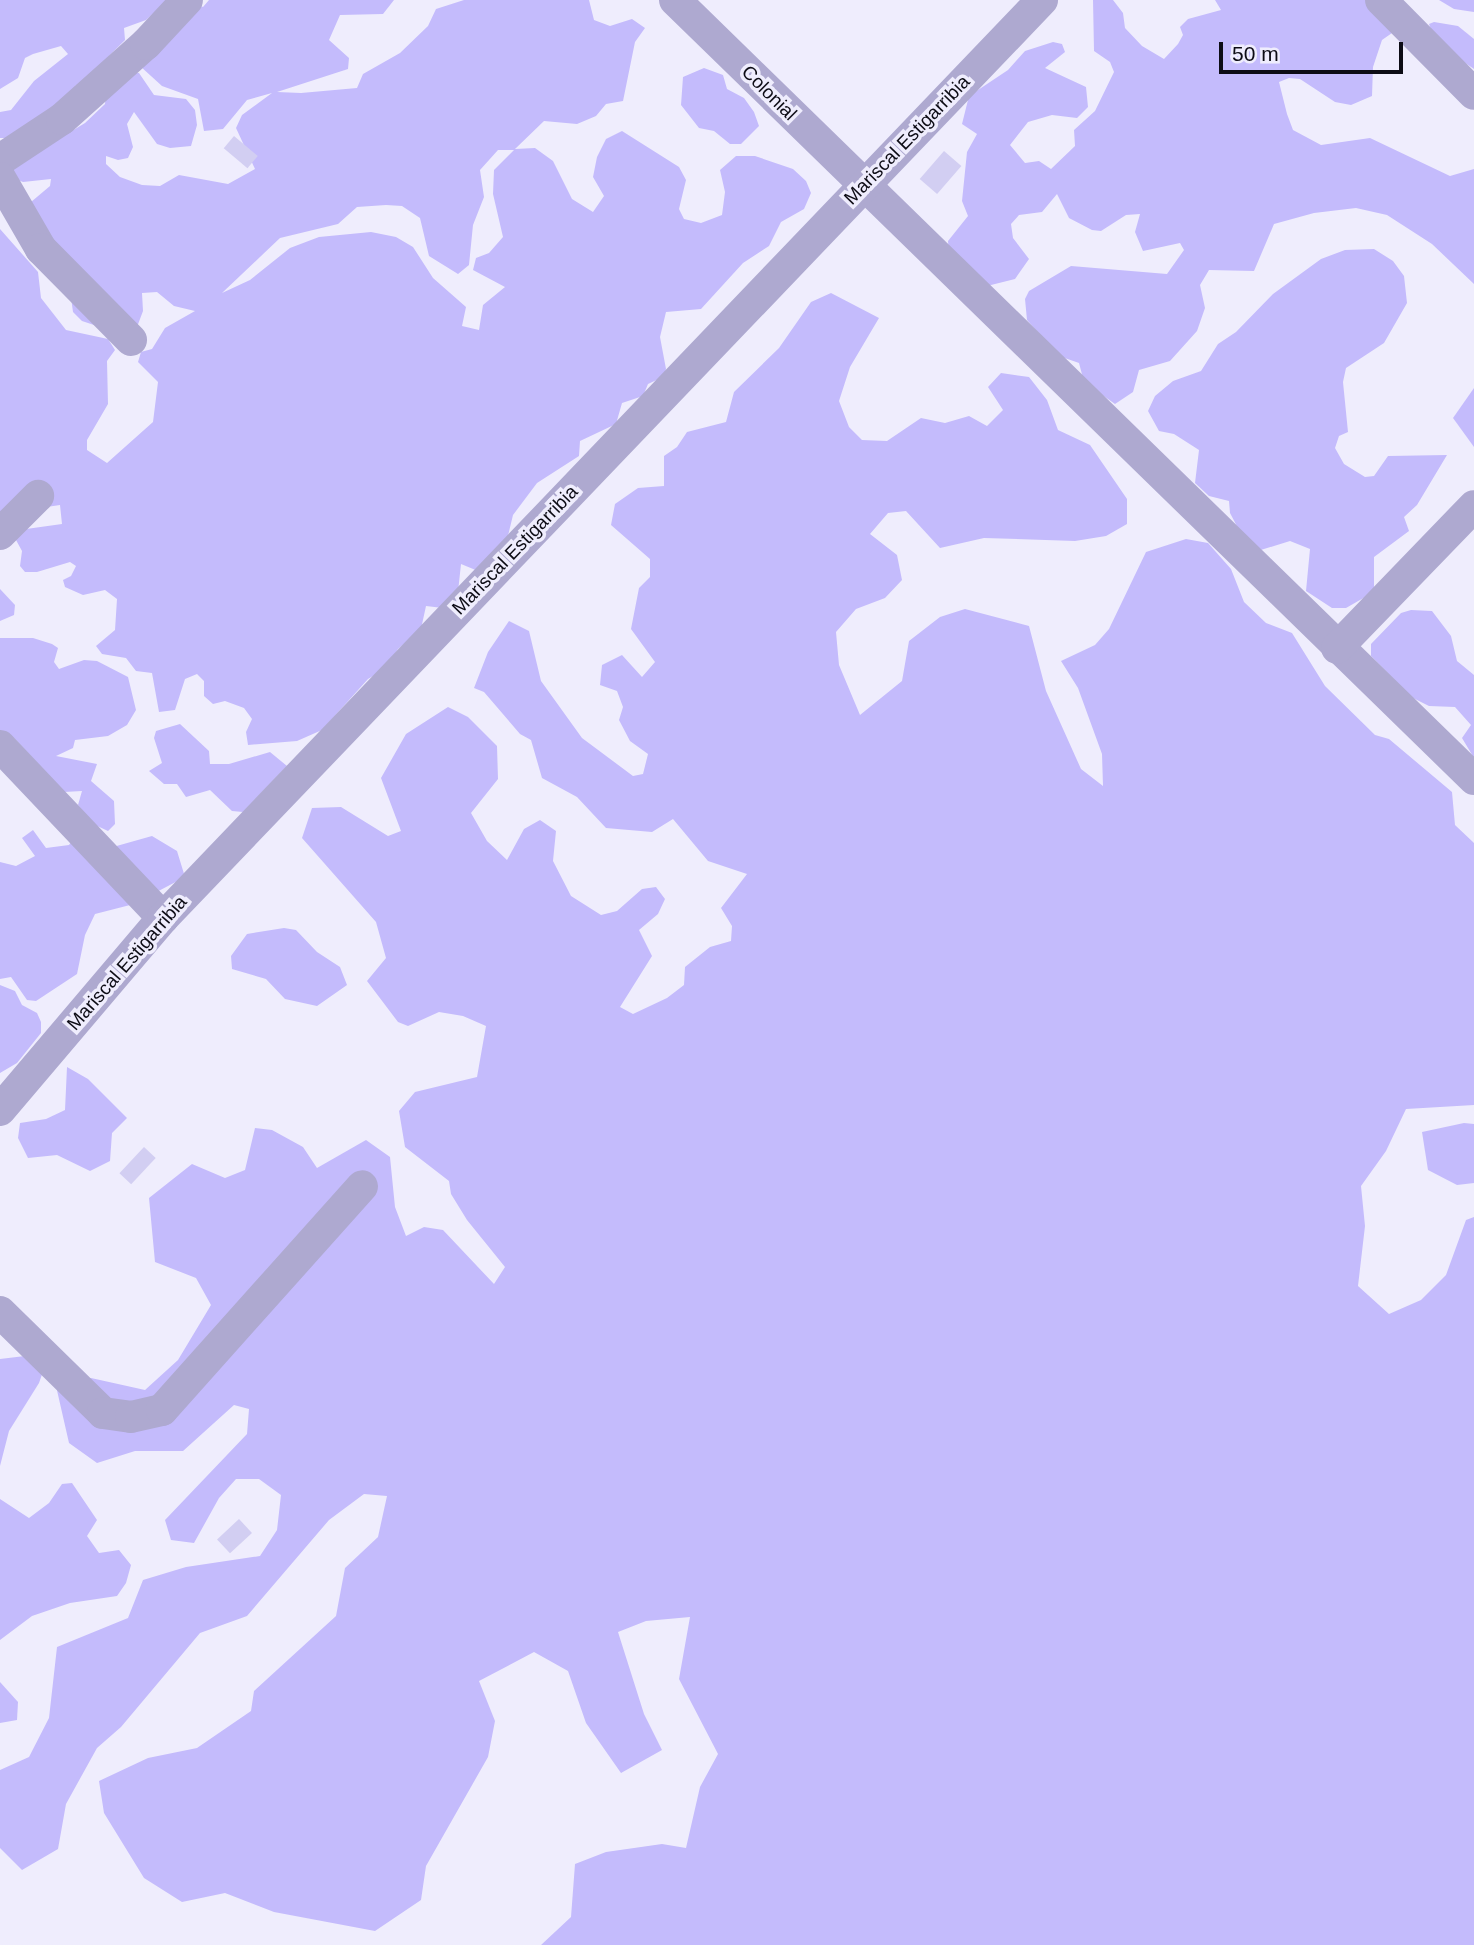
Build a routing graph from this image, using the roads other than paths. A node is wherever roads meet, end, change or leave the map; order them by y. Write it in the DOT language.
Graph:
graph roads {
  1 [pos="187,0"];
  2 [pos="675,0"];
  3 [pos="1041,0"];
  4 [pos="1381,0"];
  5 [pos="1474,94"];
  6 [pos="0,160"];
  7 [pos="0,178"];
  8 [pos="863,185"];
  9 [pos="131,340"];
  10 [pos="38,496"];
  11 [pos="1474,506"];
  12 [pos="0,534"];
  13 [pos="1337,648"];
  14 [pos="0,746"];
  15 [pos="1474,779"];
  16 [pos="163,918"];
  17 [pos="0,1110"];
  18 [pos="362,1186"];
  19 [pos="0,1312"];
  1 -- 6 [label="street"];
  2 -- 8 [label="street, Colonial"];
  3 -- 8 [label="street, Mariscal Estigarribia"];
  4 -- 5 [label="street"];
  7 -- 9 [label="street"];
  8 -- 13 [label="street, Colonial"];
  8 -- 16 [label="street, Mariscal Estigarribia"];
  10 -- 12 [label="street"];
  11 -- 13 [label="street"];
  13 -- 15 [label="street, Colonial"];
  14 -- 16 [label="street"];
  16 -- 17 [label="street, Mariscal Estigarribia"];
  18 -- 19 [label="street"];
}
